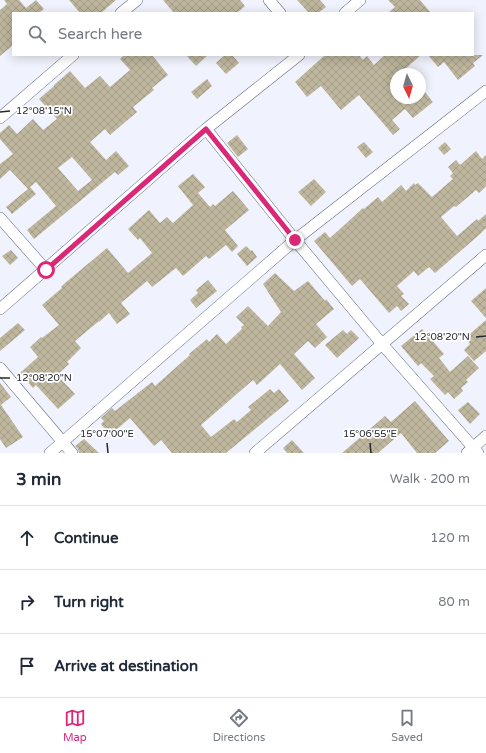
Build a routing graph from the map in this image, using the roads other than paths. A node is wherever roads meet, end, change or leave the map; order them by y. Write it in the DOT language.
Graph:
graph roads {
  1 [pos="137,0"];
  2 [pos="270,0"];
  3 [pos="360,0"];
  4 [pos="123,12"];
  5 [pos="279,12"];
  6 [pos="347,12"];
  7 [pos="72,56"];
  8 [pos="298,56"];
  9 [pos="486,91"];
  10 [pos="0,118"];
  11 [pos="206,129"];
  12 [pos="0,218"];
  13 [pos="295,240"];
  14 [pos="486,255"];
  15 [pos="46,270"];
  16 [pos="0,309"];
  17 [pos="382,344"];
  18 [pos="0,368"];
  19 [pos="486,436"];
  20 [pos="62,443"];
  21 [pos="473,451"];
  22 [pos="50,453"];
  23 [pos="72,453"];
  24 [pos="254,453"];
  1 -- 4 [label="street"];
  2 -- 5 [label="street"];
  3 -- 6 [label="street"];
  7 -- 10 [label="street"];
  8 -- 11 [label="street"];
  9 -- 13 [label="street"];
  11 -- 13 [label="street"];
  11 -- 15 [label="street"];
  12 -- 15 [label="street"];
  13 -- 17 [label="street"];
  13 -- 20 [label="street"];
  14 -- 17 [label="street"];
  15 -- 16 [label="street"];
  17 -- 21 [label="street"];
  17 -- 24 [label="street"];
  18 -- 20 [label="street"];
  19 -- 21 [label="street"];
  20 -- 22 [label="street"];
  20 -- 23 [label="street"];
}
